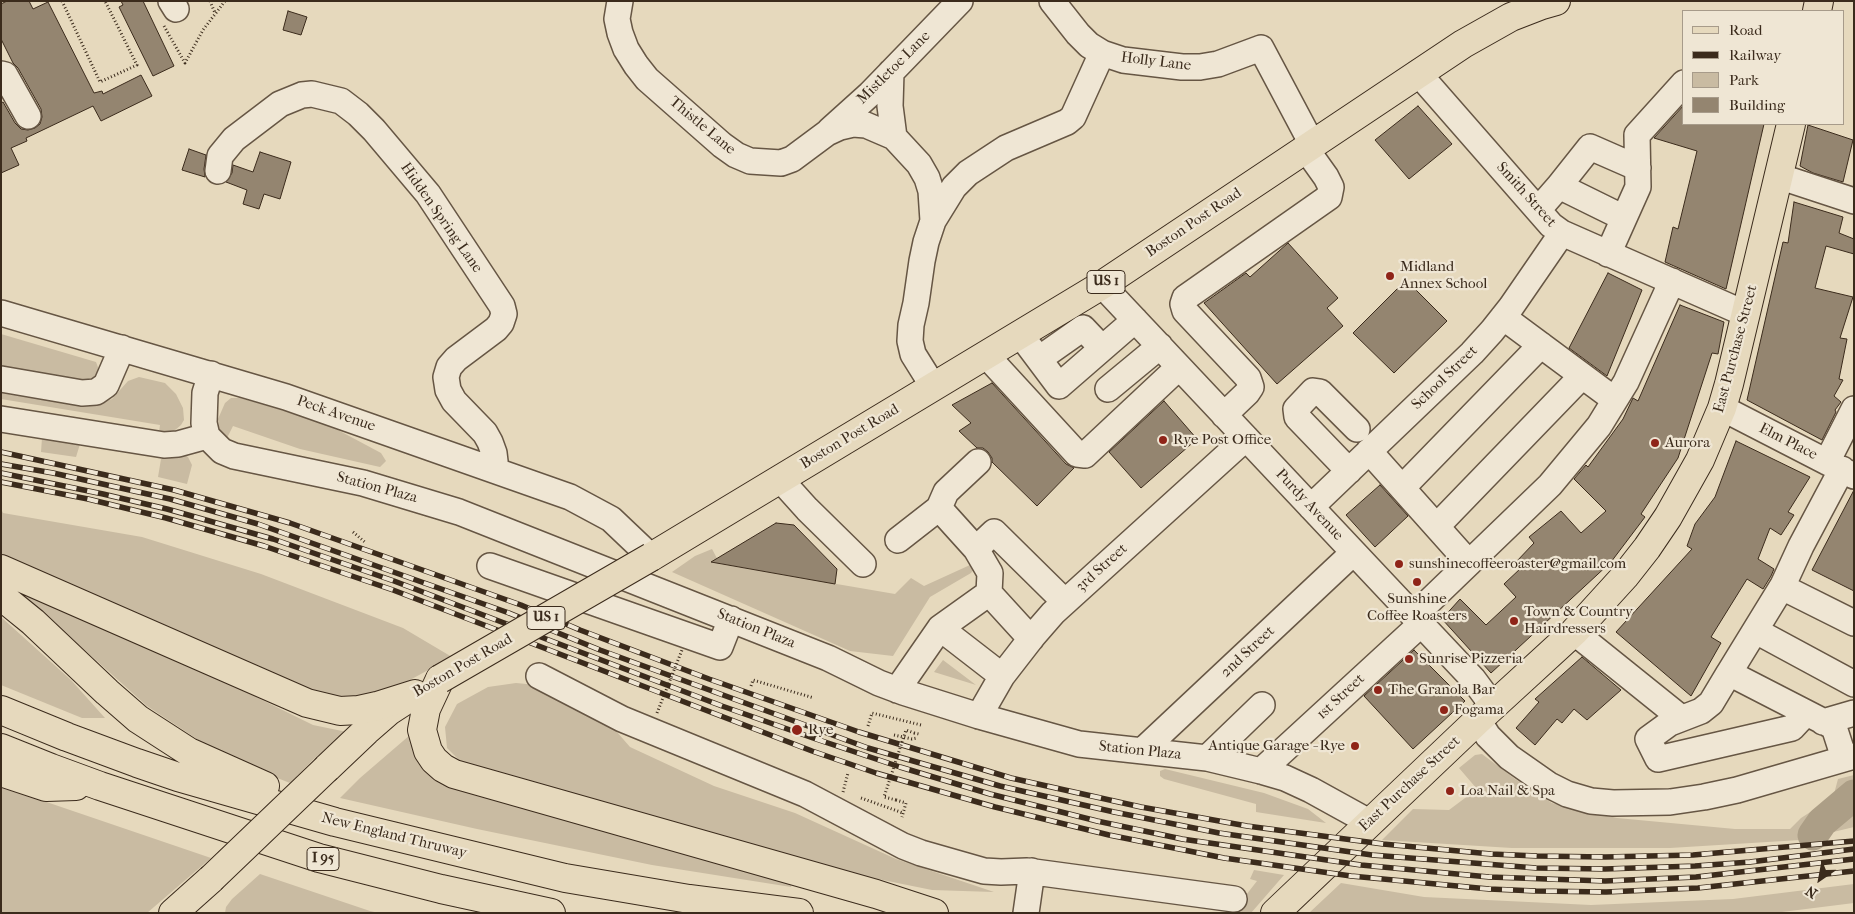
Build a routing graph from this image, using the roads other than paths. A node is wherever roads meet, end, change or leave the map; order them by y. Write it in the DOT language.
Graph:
graph roads {
  1 [pos="620,1"];
  2 [pos="960,1"];
  3 [pos="1052,1"];
  4 [pos="1556,1"];
  5 [pos="1102,53"];
  6 [pos="891,72"];
  7 [pos="1418,73"];
  8 [pos="1,74"];
  9 [pos="1682,85"];
  10 [pos="28,116"];
  11 [pos="1791,125"];
  12 [pos="827,133"];
  13 [pos="894,137"];
  14 [pos="1309,146"];
  15 [pos="919,164"];
  16 [pos="1638,168"];
  17 [pos="218,171"];
  18 [pos="968,173"];
  19 [pos="1778,176"];
  20 [pos="1559,186"];
  21 [pos="1854,201"];
  22 [pos="1538,210"];
  23 [pos="1624,218"];
  24 [pos="933,221"];
  25 [pos="1562,232"];
  26 [pos="1608,254"];
  27 [pos="1672,281"];
  28 [pos="1102,285"];
  29 [pos="1066,307"];
  30 [pos="1,313"];
  31 [pos="1746,314"];
  32 [pos="1503,317"];
  33 [pos="1135,320"];
  34 [pos="1084,328"];
  35 [pos="1020,334"];
  36 [pos="1160,346"];
  37 [pos="1541,346"];
  38 [pos="122,348"];
  39 [pos="1102,348"];
  40 [pos="986,355"];
  41 [pos="1039,359"];
  42 [pos="1179,367"];
  43 [pos="210,374"];
  44 [pos="1582,376"];
  45 [pos="1,379"];
  46 [pos="933,386"];
  47 [pos="1108,389"];
  48 [pos="1615,400"];
  49 [pos="1722,408"];
  50 [pos="1854,409"];
  51 [pos="1224,415"];
  52 [pos="1,419"];
  53 [pos="1357,429"];
  54 [pos="207,436"];
  55 [pos="1246,438"];
  56 [pos="1369,451"];
  57 [pos="978,462"];
  58 [pos="1841,469"];
  59 [pos="496,470"];
  60 [pos="1349,471"];
  61 [pos="780,479"];
  62 [pos="1402,488"];
  63 [pos="1311,507"];
  64 [pos="939,508"];
  65 [pos="1437,526"];
  66 [pos="898,540"];
  67 [pos="976,549"];
  68 [pos="1353,553"];
  69 [pos="651,557"];
  70 [pos="1469,563"];
  71 [pos="863,564"];
  72 [pos="490,566"];
  73 [pos="1,569"];
  74 [pos="1782,586"];
  75 [pos="989,593"];
  76 [pos="1,596"];
  77 [pos="1065,602"];
  78 [pos="731,620"];
  79 [pos="1417,620"];
  80 [pos="1854,623"];
  81 [pos="940,628"];
  82 [pos="1756,631"];
  83 [pos="1574,632"];
  84 [pos="1030,639"];
  85 [pos="1729,674"];
  86 [pos="539,676"];
  87 [pos="1002,676"];
  88 [pos="440,679"];
  89 [pos="1854,684"];
  90 [pos="898,690"];
  91 [pos="415,694"];
  92 [pos="1262,705"];
  93 [pos="1,710"];
  94 [pos="1485,713"];
  95 [pos="1854,713"];
  96 [pos="979,716"];
  97 [pos="1815,717"];
  98 [pos="1681,718"];
  99 [pos="1,748"];
  100 [pos="1142,752"];
  101 [pos="1849,757"];
  102 [pos="1206,758"];
  103 [pos="1261,771"];
  104 [pos="1,772"];
  105 [pos="100,786"];
  106 [pos="335,822"];
  107 [pos="1370,822"];
  108 [pos="1032,871"];
  109 [pos="1234,899"];
  110 [pos="173,913"];
  111 [pos="551,913"];
  112 [pos="799,913"];
  113 [pos="934,913"];
  114 [pos="1026,913"];
  115 [pos="1275,913"];
  1 -- 12 [label="street, Thistle Lane"];
  2 -- 6 [label="street, Mistletoe Lane"];
  3 -- 5 [label="street, Holly Lane"];
  4 -- 7 [label="main road, Boston Post Road / US 1"];
  5 -- 14 [label="street, Holly Lane"];
  5 -- 18 [label="street"];
  6 -- 12 [label="street, Mistletoe Lane"];
  6 -- 13 [label="street"];
  7 -- 14 [label="main road, Boston Post Road / US 1"];
  7 -- 22 [label="street, Smith Street"];
  8 -- 10 [label="street"];
  9 -- 16 [label="street"];
  11 -- 19 [label="main road, East Purchase Street"];
  12 -- 13 [label="street, Thistle Lane"];
  13 -- 15 [label="street, Thistle Lane"];
  14 -- 28 [label="main road, Boston Post Road / US 1"];
  14 -- 51 [label="street"];
  15 -- 18 [label="street"];
  15 -- 24 [label="street, Thistle Lane"];
  16 -- 20 [label="street"];
  16 -- 23 [label="street"];
  17 -- 59 [label="street, Hidden Spring Lane"];
  18 -- 24 [label="street"];
  19 -- 21 [label="street"];
  19 -- 31 [label="main road, East Purchase Street"];
  20 -- 22 [label="street"];
  20 -- 23 [label="street"];
  22 -- 25 [label="street, Smith Street"];
  23 -- 26 [label="street"];
  24 -- 46 [label="street, Thistle Lane"];
  25 -- 26 [label="street, Smith Street"];
  25 -- 32 [label="street, School Street"];
  26 -- 27 [label="street, Smith Street"];
  27 -- 31 [label="street, Smith Street"];
  27 -- 48 [label="street, 1st Street"];
  28 -- 29 [label="main road, Boston Post Road / US 1"];
  28 -- 33 [label="street, Purdy Avenue"];
  29 -- 34 [label="street"];
  29 -- 35 [label="main road, Boston Post Road / US 1"];
  30 -- 38 [label="street, Peck Avenue"];
  31 -- 49 [label="main road, East Purchase Street"];
  32 -- 37 [label="street"];
  32 -- 56 [label="street, School Street"];
  33 -- 36 [label="street, Purdy Avenue"];
  33 -- 39 [label="street"];
  34 -- 39 [label="street"];
  34 -- 41 [label="street"];
  35 -- 40 [label="main road, Boston Post Road / US 1"];
  35 -- 41 [label="street"];
  36 -- 42 [label="street, Purdy Avenue"];
  36 -- 47 [label="street"];
  37 -- 44 [label="street"];
  37 -- 62 [label="street"];
  38 -- 43 [label="street, Peck Avenue"];
  38 -- 45 [label="street"];
  39 -- 41 [label="street"];
  40 -- 42 [label="street"];
  40 -- 46 [label="main road, Boston Post Road / US 1"];
  42 -- 51 [label="street, Purdy Avenue"];
  43 -- 54 [label="street"];
  43 -- 59 [label="street, Peck Avenue"];
  44 -- 48 [label="street"];
  44 -- 65 [label="street"];
  46 -- 61 [label="main road, Boston Post Road / US 1"];
  48 -- 70 [label="street, 1st Street"];
  49 -- 58 [label="street, Elm Place"];
  49 -- 83 [label="main road, East Purchase Street"];
  50 -- 58 [label="street"];
  51 -- 55 [label="street, Purdy Avenue"];
  52 -- 54 [label="street"];
  53 -- 60 [label="street"];
  54 -- 78 [label="street, Station Plaza"];
  55 -- 63 [label="street, Purdy Avenue"];
  55 -- 77 [label="street, 3rd Street"];
  56 -- 60 [label="street, School Street"];
  56 -- 62 [label="street"];
  57 -- 64 [label="street"];
  58 -- 74 [label="street"];
  59 -- 69 [label="street, Peck Avenue"];
  60 -- 63 [label="street, School Street"];
  61 -- 69 [label="main road, Boston Post Road / US 1"];
  61 -- 71 [label="street"];
  62 -- 65 [label="street"];
  63 -- 68 [label="street, Purdy Avenue"];
  64 -- 66 [label="street"];
  64 -- 67 [label="street"];
  65 -- 70 [label="street"];
  67 -- 75 [label="street"];
  67 -- 77 [label="street"];
  68 -- 79 [label="street, Purdy Avenue"];
  68 -- 100 [label="street, 2nd Street"];
  69 -- 88 [label="main road, Boston Post Road / US 1, bridge"];
  70 -- 79 [label="street, 1st Street"];
  72 -- 78 [label="street"];
  73 -- 91 [label="main road"];
  74 -- 80 [label="street"];
  74 -- 82 [label="street"];
  75 -- 81 [label="street"];
  75 -- 84 [label="street"];
  76 -- 106 [label="main road"];
  77 -- 84 [label="street, 3rd Street"];
  78 -- 90 [label="street, Station Plaza"];
  79 -- 94 [label="street, Purdy Avenue"];
  79 -- 103 [label="street, 1st Street"];
  81 -- 87 [label="street"];
  81 -- 90 [label="street"];
  82 -- 85 [label="street"];
  82 -- 89 [label="street"];
  83 -- 94 [label="main road, East Purchase Street"];
  83 -- 98 [label="street"];
  84 -- 87 [label="street, 3rd Street"];
  85 -- 97 [label="street"];
  85 -- 98 [label="street"];
  86 -- 108 [label="street"];
  87 -- 96 [label="street, 3rd Street"];
  88 -- 91 [label="main road, Boston Post Road / US 1"];
  88 -- 113 [label="main road"];
  90 -- 96 [label="street, Station Plaza"];
  91 -- 110 [label="main road, Boston Post Road / US 1, bridge"];
  92 -- 102 [label="street"];
  93 -- 106 [label="main road, New England Thruway"];
  94 -- 101 [label="street, Purdy Avenue"];
  94 -- 107 [label="main road, East Purchase Street"];
  95 -- 97 [label="street"];
  96 -- 100 [label="street, Station Plaza"];
  97 -- 98 [label="street"];
  97 -- 101 [label="street"];
  99 -- 105 [label="main road, I 95"];
  100 -- 102 [label="street, Station Plaza"];
  102 -- 103 [label="street, Station Plaza"];
  103 -- 107 [label="street, Station Plaza"];
  104 -- 105 [label="main road"];
  105 -- 111 [label="main road, I 95"];
  106 -- 112 [label="main road, New England Thruway"];
  107 -- 115 [label="main road, East Purchase Street"];
  108 -- 109 [label="street"];
  108 -- 114 [label="street"];
}
